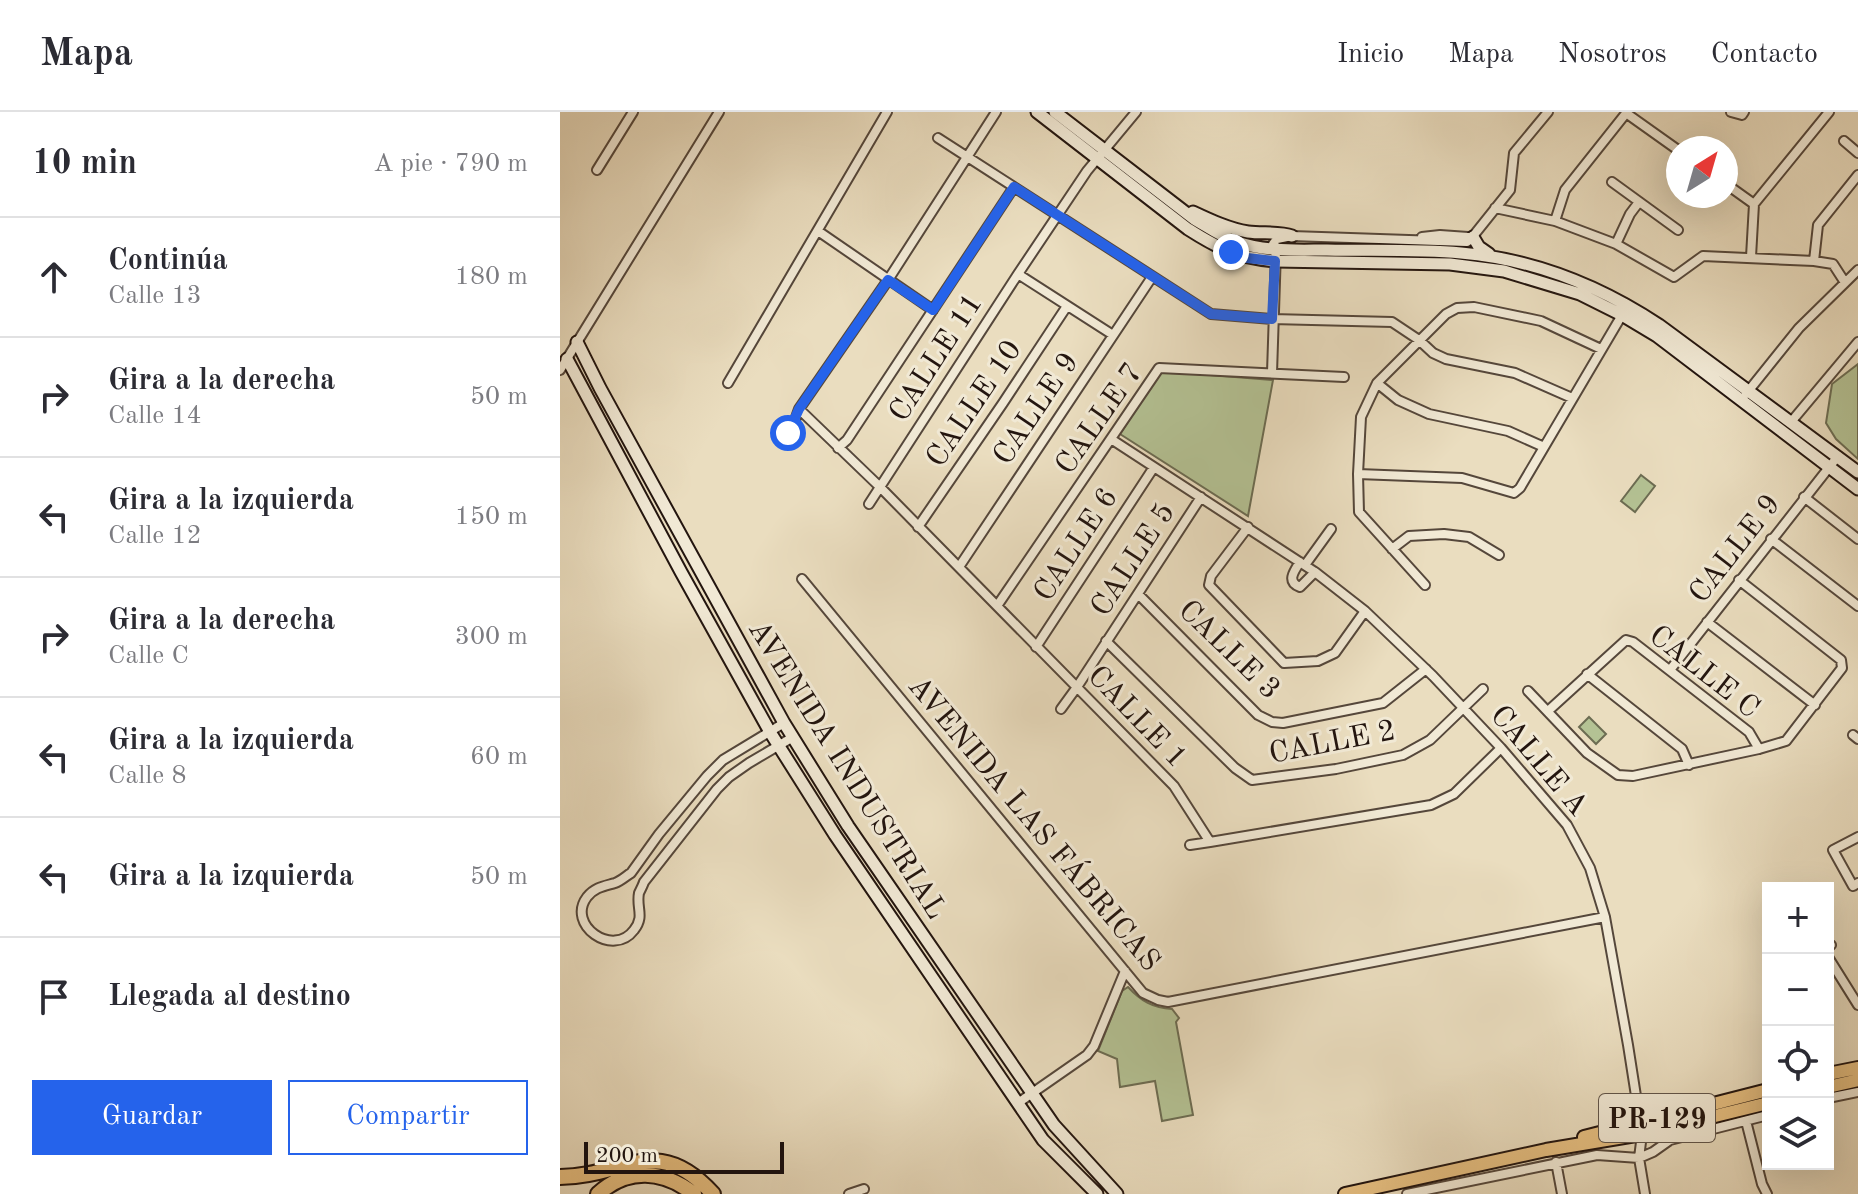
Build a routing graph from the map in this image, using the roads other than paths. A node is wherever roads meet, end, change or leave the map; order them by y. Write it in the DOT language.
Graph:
graph roads {
  1 [pos="633,112"];
  2 [pos="719,112"];
  3 [pos="887,112"];
  4 [pos="996,112"];
  5 [pos="1037,112"];
  6 [pos="1055,112"];
  7 [pos="1136,112"];
  8 [pos="1548,112"];
  9 [pos="1627,112"];
  10 [pos="1731,112"];
  11 [pos="1744,112"];
  12 [pos="1829,112"];
  13 [pos="938,138"];
  14 [pos="1666,141"];
  15 [pos="1844,141"];
  16 [pos="1858,153"];
  17 [pos="1100,155"];
  18 [pos="968,157"];
  19 [pos="597,170"];
  20 [pos="1858,175"];
  21 [pos="1612,182"];
  22 [pos="1014,187"];
  23 [pos="1738,193"];
  24 [pos="1639,202"];
  25 [pos="1754,204"];
  26 [pos="1175,205"];
  27 [pos="1495,208"];
  28 [pos="1058,214"];
  29 [pos="1555,221"];
  30 [pos="1678,230"];
  31 [pos="818,231"];
  32 [pos="1292,236"];
  33 [pos="1473,237"];
  34 [pos="1616,244"];
  35 [pos="1276,256"];
  36 [pos="1492,257"];
  37 [pos="1751,257"];
  38 [pos="1814,261"];
  39 [pos="1858,270"];
  40 [pos="1018,274"];
  41 [pos="1152,277"];
  42 [pos="888,280"];
  43 [pos="1844,281"];
  44 [pos="1067,306"];
  45 [pos="933,310"];
  46 [pos="1622,315"];
  47 [pos="1272,319"];
  48 [pos="1113,335"];
  49 [pos="1419,340"];
  50 [pos="577,342"];
  51 [pos="1858,342"];
  52 [pos="1601,349"];
  53 [pos="567,359"];
  54 [pos="560,370"];
  55 [pos="1272,373"];
  56 [pos="1344,377"];
  57 [pos="728,383"];
  58 [pos="1377,383"];
  59 [pos="600,388"];
  60 [pos="587,395"];
  61 [pos="1745,396"];
  62 [pos="1572,398"];
  63 [pos="799,409"];
  64 [pos="1791,422"];
  65 [pos="1774,426"];
  66 [pos="788,433"];
  67 [pos="1111,439"];
  68 [pos="1544,447"];
  69 [pos="838,448"];
  70 [pos="1838,456"];
  71 [pos="1154,467"];
  72 [pos="1829,467"];
  73 [pos="1858,472"];
  74 [pos="1358,474"];
  75 [pos="880,487"];
  76 [pos="1858,489"];
  77 [pos="1201,497"];
  78 [pos="1804,497"];
  79 [pos="869,504"];
  80 [pos="918,527"];
  81 [pos="1248,527"];
  82 [pos="1331,529"];
  83 [pos="1771,539"];
  84 [pos="1858,539"];
  85 [pos="1392,549"];
  86 [pos="1499,555"];
  87 [pos="1302,564"];
  88 [pos="697,565"];
  89 [pos="959,567"];
  90 [pos="681,572"];
  91 [pos="1315,572"];
  92 [pos="802,579"];
  93 [pos="1739,580"];
  94 [pos="1425,585"];
  95 [pos="1138,594"];
  96 [pos="997,606"];
  97 [pos="1858,606"];
  98 [pos="1365,611"];
  99 [pos="1707,622"];
  100 [pos="1106,641"];
  101 [pos="1036,647"];
  102 [pos="1426,669"];
  103 [pos="1670,670"];
  104 [pos="1587,674"];
  105 [pos="1077,687"];
  106 [pos="1483,689"];
  107 [pos="1528,691"];
  108 [pos="1815,705"];
  109 [pos="1463,708"];
  110 [pos="1061,709"];
  111 [pos="1548,711"];
  112 [pos="784,723"];
  113 [pos="770,732"];
  114 [pos="793,737"];
  115 [pos="779,746"];
  116 [pos="1501,748"];
  117 [pos="1759,749"];
  118 [pos="1689,765"];
  119 [pos="1858,837"];
  120 [pos="1210,842"];
  121 [pos="1190,845"];
  122 [pos="1856,885"];
  123 [pos="1605,917"];
  124 [pos="1834,967"];
  125 [pos="1125,971"];
  126 [pos="1858,1005"];
  127 [pos="1858,1068"];
  128 [pos="1834,1073"];
  129 [pos="1858,1080"];
  130 [pos="1834,1086"];
  131 [pos="1762,1092"];
  132 [pos="1858,1092"];
  133 [pos="1031,1094"];
  134 [pos="1834,1097"];
  135 [pos="1018,1103"];
  136 [pos="1762,1104"];
  137 [pos="1762,1117"];
  138 [pos="1746,1121"];
  139 [pos="1641,1128"];
  140 [pos="1639,1158"];
  141 [pos="1556,1162"];
  142 [pos="560,1177"];
  143 [pos="864,1189"];
  144 [pos="598,1194"];
  145 [pos="694,1194"];
  146 [pos="713,1194"];
  147 [pos="849,1194"];
  148 [pos="1097,1194"];
  149 [pos="1117,1194"];
  150 [pos="1345,1194"];
  151 [pos="1407,1194"];
  152 [pos="1562,1194"];
  153 [pos="1645,1194"];
  154 [pos="1767,1194"];
  1 -- 19 [label="street"];
  2 -- 50 [label="street"];
  3 -- 31 [label="street"];
  4 -- 18 [label="street"];
  5 -- 17 [label="street"];
  6 -- 17 [label="street"];
  7 -- 17 [label="street, CALLE 11"];
  8 -- 27 [label="street"];
  9 -- 14 [label="street"];
  9 -- 29 [label="street"];
  10 -- 11 [label="street"];
  12 -- 25 [label="street"];
  13 -- 18 [label="street"];
  15 -- 16 [label="street"];
  17 -- 26 [label="street"];
  17 -- 28 [label="street, CALLE 11"];
  17 -- 35 [label="street"];
  18 -- 22 [label="street"];
  18 -- 42 [label="street"];
  20 -- 38 [label="street"];
  21 -- 24 [label="street"];
  22 -- 28 [label="street"];
  22 -- 45 [label="street"];
  23 -- 25 [label="street"];
  24 -- 30 [label="street"];
  24 -- 34 [label="street"];
  25 -- 37 [label="street"];
  26 -- 32 [label="street"];
  26 -- 35 [label="street"];
  27 -- 29 [label="street"];
  27 -- 33 [label="street"];
  28 -- 40 [label="street, CALLE 11"];
  28 -- 41 [label="street"];
  29 -- 34 [label="street"];
  31 -- 42 [label="street"];
  31 -- 57 [label="street"];
  32 -- 33 [label="street"];
  32 -- 35 [label="street"];
  33 -- 36 [label="street"];
  34 -- 37 [label="street"];
  35 -- 36 [label="street"];
  35 -- 46 [label="street"];
  35 -- 47 [label="street"];
  36 -- 61 [label="street"];
  37 -- 38 [label="street"];
  38 -- 43 [label="street"];
  39 -- 43 [label="street"];
  40 -- 44 [label="street"];
  40 -- 75 [label="street, CALLE 11"];
  41 -- 47 [label="street"];
  41 -- 48 [label="street, CALLE 9"];
  42 -- 45 [label="street"];
  42 -- 63 [label="street"];
  43 -- 61 [label="street"];
  44 -- 48 [label="street"];
  44 -- 80 [label="street, CALLE 10"];
  45 -- 69 [label="street"];
  46 -- 52 [label="street"];
  46 -- 61 [label="street"];
  47 -- 49 [label="street"];
  47 -- 55 [label="street"];
  48 -- 89 [label="street, CALLE 9"];
  49 -- 52 [label="street"];
  49 -- 58 [label="street"];
  49 -- 62 [label="street"];
  50 -- 53 [label="street"];
  50 -- 59 [label="street, AVENIDA INDUSTRIAL"];
  51 -- 64 [label="street"];
  52 -- 62 [label="street"];
  53 -- 54 [label="street"];
  53 -- 60 [label="street, AVENIDA INDUSTRIAL"];
  55 -- 56 [label="street, CALLE 7"];
  55 -- 67 [label="street, CALLE 7"];
  58 -- 68 [label="street"];
  58 -- 74 [label="street"];
  59 -- 60 [label="street"];
  59 -- 88 [label="street, AVENIDA INDUSTRIAL"];
  60 -- 90 [label="street, AVENIDA INDUSTRIAL"];
  61 -- 64 [label="street"];
  61 -- 65 [label="street"];
  62 -- 68 [label="street"];
  63 -- 66 [label="street"];
  63 -- 69 [label="street, CALLE 1"];
  64 -- 65 [label="street"];
  64 -- 70 [label="street"];
  65 -- 72 [label="street"];
  67 -- 71 [label="street, CALLE A"];
  67 -- 96 [label="street, CALLE 7"];
  68 -- 74 [label="street"];
  69 -- 75 [label="street, CALLE 1"];
  70 -- 72 [label="street, CALLE 9"];
  70 -- 73 [label="street"];
  71 -- 77 [label="street, CALLE A"];
  71 -- 101 [label="street, CALLE 6"];
  72 -- 76 [label="street"];
  72 -- 78 [label="street, CALLE 9"];
  74 -- 85 [label="street"];
  75 -- 79 [label="street, CALLE 11"];
  75 -- 80 [label="street, CALLE 1"];
  77 -- 81 [label="street, CALLE A"];
  77 -- 95 [label="street, CALLE 5"];
  78 -- 83 [label="street, CALLE 9"];
  78 -- 84 [label="street"];
  80 -- 89 [label="street, CALLE 1"];
  81 -- 87 [label="street, CALLE A"];
  81 -- 98 [label="street"];
  82 -- 87 [label="street"];
  83 -- 93 [label="street, CALLE 9"];
  83 -- 97 [label="street"];
  85 -- 86 [label="street"];
  85 -- 94 [label="street"];
  87 -- 91 [label="street, CALLE A"];
  87 -- 91 [label="street"];
  88 -- 90 [label="street"];
  88 -- 112 [label="street, AVENIDA INDUSTRIAL"];
  89 -- 96 [label="street, CALLE 1"];
  90 -- 113 [label="street, AVENIDA INDUSTRIAL"];
  91 -- 98 [label="street, CALLE A"];
  92 -- 125 [label="street, AVENIDA LAS FÁBRICAS"];
  93 -- 99 [label="street, CALLE 9"];
  93 -- 108 [label="street"];
  95 -- 100 [label="street, CALLE 5"];
  95 -- 102 [label="street, CALLE 3"];
  96 -- 101 [label="street, CALLE 1"];
  98 -- 102 [label="street, CALLE A"];
  99 -- 103 [label="street, CALLE 9"];
  99 -- 108 [label="street"];
  100 -- 105 [label="street, CALLE 5"];
  100 -- 109 [label="street, CALLE 2"];
  101 -- 105 [label="street, CALLE 1"];
  102 -- 109 [label="street, CALLE A"];
  103 -- 104 [label="street, CALLE C"];
  103 -- 117 [label="street, CALLE C"];
  104 -- 111 [label="street, CALLE C"];
  104 -- 118 [label="street"];
  105 -- 110 [label="street, CALLE 5"];
  105 -- 120 [label="street, CALLE 1"];
  106 -- 109 [label="street"];
  107 -- 111 [label="street"];
  108 -- 117 [label="street"];
  109 -- 116 [label="street, CALLE A"];
  111 -- 118 [label="street"];
  112 -- 113 [label="street"];
  112 -- 114 [label="street, AVENIDA INDUSTRIAL"];
  113 -- 115 [label="street, AVENIDA INDUSTRIAL"];
  113 -- 115 [label="street"];
  114 -- 115 [label="street"];
  114 -- 133 [label="street, AVENIDA INDUSTRIAL"];
  115 -- 135 [label="street, AVENIDA INDUSTRIAL"];
  116 -- 120 [label="street"];
  116 -- 123 [label="street, CALLE A"];
  117 -- 118 [label="street"];
  119 -- 122 [label="street"];
  120 -- 121 [label="street"];
  123 -- 125 [label="street, AVENIDA LAS FÁBRICAS"];
  123 -- 139 [label="street, CALLE A"];
  124 -- 126 [label="street"];
  125 -- 133 [label="street"];
  127 -- 128 [label="main road"];
  129 -- 130 [label="main road"];
  131 -- 139 [label="main road, PR-129"];
  132 -- 134 [label="street"];
  133 -- 135 [label="street"];
  133 -- 149 [label="street, AVENIDA INDUSTRIAL"];
  135 -- 148 [label="street, AVENIDA INDUSTRIAL"];
  136 -- 139 [label="main road, PR-129"];
  137 -- 138 [label="street"];
  138 -- 140 [label="street"];
  138 -- 154 [label="street"];
  139 -- 140 [label="street, CALLE A"];
  139 -- 150 [label="main road, PR-129"];
  140 -- 141 [label="street"];
  140 -- 153 [label="street, CALLE A"];
  141 -- 151 [label="street"];
  141 -- 152 [label="street"];
  142 -- 146 [label="highway"];
  143 -- 147 [label="street"];
  144 -- 145 [label="highway"];
}
